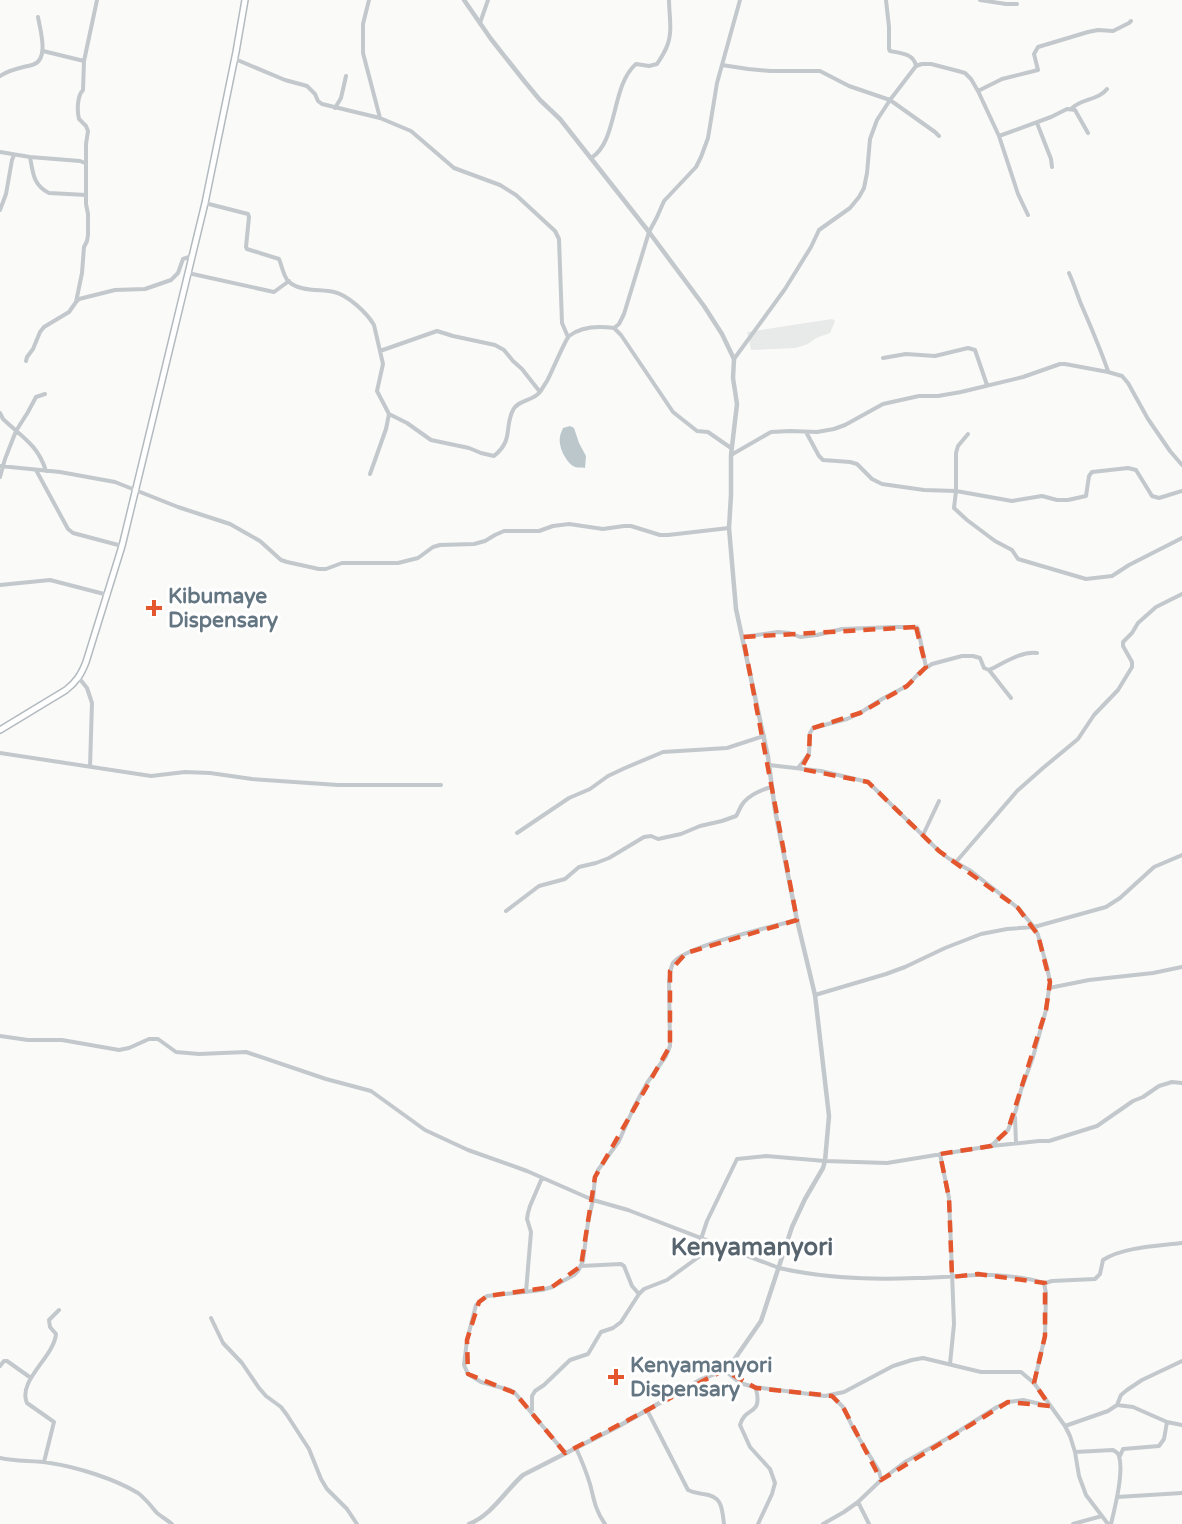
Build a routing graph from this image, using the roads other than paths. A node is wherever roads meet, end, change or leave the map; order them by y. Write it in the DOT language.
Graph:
graph roads {
  1 [pos="97,0"];
  2 [pos="245,0"];
  3 [pos="369,0"];
  4 [pos="464,0"];
  5 [pos="488,0"];
  6 [pos="669,0"];
  7 [pos="740,0"];
  8 [pos="886,0"];
  9 [pos="980,0"];
  10 [pos="1017,4"];
  11 [pos="38,17"];
  12 [pos="1131,21"];
  13 [pos="480,23"];
  14 [pos="43,51"];
  15 [pos="235,59"];
  16 [pos="84,61"];
  17 [pos="722,65"];
  18 [pos="916,66"];
  19 [pos="0,76"];
  20 [pos="346,76"];
  21 [pos="1107,89"];
  22 [pos="978,91"];
  23 [pos="890,100"];
  24 [pos="335,108"];
  25 [pos="1071,109"];
  26 [pos="380,118"];
  27 [pos="1037,123"];
  28 [pos="1088,133"];
  29 [pos="939,136"];
  30 [pos="999,136"];
  31 [pos="0,152"];
  32 [pos="14,155"];
  33 [pos="30,157"];
  34 [pos="591,158"];
  35 [pos="85,164"];
  36 [pos="1052,167"];
  37 [pos="86,195"];
  38 [pos="205,203"];
  39 [pos="0,210"];
  40 [pos="1028,215"];
  41 [pos="649,232"];
  42 [pos="192,256"];
  43 [pos="188,273"];
  44 [pos="1069,273"];
  45 [pos="289,281"];
  46 [pos="76,302"];
  47 [pos="614,328"];
  48 [pos="568,337"];
  49 [pos="380,351"];
  50 [pos="883,358"];
  51 [pos="734,359"];
  52 [pos="26,361"];
  53 [pos="1108,372"];
  54 [pos="987,385"];
  55 [pos="540,392"];
  56 [pos="45,394"];
  57 [pos="0,413"];
  58 [pos="389,414"];
  59 [pos="16,431"];
  60 [pos="806,432"];
  61 [pos="968,434"];
  62 [pos="732,448"];
  63 [pos="731,455"];
  64 [pos="1182,465"];
  65 [pos="1,466"];
  66 [pos="36,470"];
  67 [pos="46,471"];
  68 [pos="370,474"];
  69 [pos="0,477"];
  70 [pos="136,490"];
  71 [pos="956,490"];
  72 [pos="1182,491"];
  73 [pos="729,528"];
  74 [pos="1182,538"];
  75 [pos="122,546"];
  76 [pos="0,585"];
  77 [pos="1182,594"];
  78 [pos="108,595"];
  79 [pos="743,637"];
  80 [pos="1037,652"];
  81 [pos="926,667"];
  82 [pos="989,670"];
  83 [pos="79,678"];
  84 [pos="1011,698"];
  85 [pos="0,730"];
  86 [pos="764,736"];
  87 [pos="0,753"];
  88 [pos="769,765"];
  89 [pos="90,767"];
  90 [pos="798,768"];
  91 [pos="441,785"];
  92 [pos="771,787"];
  93 [pos="939,801"];
  94 [pos="517,833"];
  95 [pos="923,835"];
  96 [pos="1182,855"];
  97 [pos="956,862"];
  98 [pos="506,911"];
  99 [pos="797,920"];
  100 [pos="1034,927"];
  101 [pos="1182,967"];
  102 [pos="1049,988"];
  103 [pos="815,995"];
  104 [pos="0,1036"];
  105 [pos="1182,1083"];
  106 [pos="1016,1110"];
  107 [pos="1016,1143"];
  108 [pos="992,1146"];
  109 [pos="940,1154"];
  110 [pos="825,1161"];
  111 [pos="542,1178"];
  112 [pos="593,1200"];
  113 [pos="701,1239"];
  114 [pos="1182,1243"];
  115 [pos="716,1245"];
  116 [pos="581,1266"];
  117 [pos="779,1268"];
  118 [pos="952,1277"];
  119 [pos="1045,1283"];
  120 [pos="526,1292"];
  121 [pos="639,1294"];
  122 [pos="59,1310"];
  123 [pos="211,1318"];
  124 [pos="1182,1361"];
  125 [pos="950,1364"];
  126 [pos="0,1366"];
  127 [pos="724,1370"];
  128 [pos="31,1378"];
  129 [pos="1034,1383"];
  130 [pos="756,1388"];
  131 [pos="832,1396"];
  132 [pos="1117,1405"];
  133 [pos="1050,1406"];
  134 [pos="647,1410"];
  135 [pos="532,1411"];
  136 [pos="1167,1422"];
  137 [pos="1182,1425"];
  138 [pos="1065,1426"];
  139 [pos="576,1448"];
  140 [pos="1075,1452"];
  141 [pos="565,1453"];
  142 [pos="1119,1456"];
  143 [pos="0,1458"];
  144 [pos="44,1462"];
  145 [pos="881,1480"];
  146 [pos="1182,1493"];
  147 [pos="1117,1497"];
  148 [pos="858,1502"];
  149 [pos="1102,1516"];
  150 [pos="172,1524"];
  151 [pos="357,1524"];
  152 [pos="469,1524"];
  153 [pos="605,1524"];
  154 [pos="724,1524"];
  155 [pos="758,1524"];
  156 [pos="823,1524"];
  157 [pos="869,1524"];
  158 [pos="1074,1524"];
  159 [pos="1110,1524"];
  1 -- 16 [label="street"];
  2 -- 15 [label="main road"];
  3 -- 26 [label="street"];
  4 -- 13 [label="street"];
  5 -- 13 [label="street"];
  6 -- 34 [label="street"];
  7 -- 17 [label="street"];
  8 -- 18 [label="street"];
  9 -- 10 [label="street"];
  11 -- 14 [label="street"];
  12 -- 22 [label="street"];
  13 -- 34 [label="street"];
  14 -- 16 [label="street"];
  14 -- 19 [label="street"];
  15 -- 24 [label="street"];
  15 -- 38 [label="main road"];
  16 -- 35 [label="street"];
  17 -- 23 [label="street"];
  17 -- 41 [label="street"];
  18 -- 22 [label="street"];
  18 -- 23 [label="street"];
  20 -- 24 [label="street"];
  21 -- 25 [label="street"];
  22 -- 30 [label="street"];
  23 -- 29 [label="street"];
  23 -- 51 [label="street"];
  24 -- 26 [label="street"];
  25 -- 27 [label="street"];
  25 -- 28 [label="street"];
  26 -- 48 [label="street"];
  27 -- 30 [label="street"];
  27 -- 36 [label="street"];
  30 -- 40 [label="street"];
  31 -- 32 [label="street"];
  32 -- 33 [label="street"];
  32 -- 39 [label="street"];
  33 -- 35 [label="street"];
  33 -- 37 [label="street"];
  34 -- 41 [label="street"];
  35 -- 37 [label="street"];
  37 -- 46 [label="street"];
  38 -- 42 [label="main road"];
  38 -- 45 [label="street"];
  41 -- 47 [label="street"];
  41 -- 51 [label="street"];
  42 -- 43 [label="main road"];
  42 -- 46 [label="street"];
  43 -- 45 [label="street"];
  43 -- 70 [label="main road"];
  44 -- 53 [label="street"];
  45 -- 49 [label="street"];
  46 -- 52 [label="street"];
  47 -- 48 [label="street"];
  47 -- 62 [label="street"];
  48 -- 55 [label="street"];
  49 -- 55 [label="street"];
  49 -- 58 [label="street"];
  50 -- 54 [label="street"];
  51 -- 62 [label="street"];
  53 -- 54 [label="street"];
  53 -- 64 [label="street"];
  54 -- 60 [label="street"];
  55 -- 58 [label="street"];
  56 -- 59 [label="street"];
  57 -- 59 [label="street"];
  58 -- 68 [label="street"];
  59 -- 65 [label="street"];
  59 -- 67 [label="street"];
  60 -- 63 [label="street"];
  60 -- 71 [label="street"];
  61 -- 71 [label="street"];
  62 -- 63 [label="street"];
  63 -- 73 [label="street"];
  65 -- 66 [label="street"];
  65 -- 69 [label="street"];
  66 -- 67 [label="street"];
  66 -- 75 [label="street"];
  67 -- 70 [label="street"];
  70 -- 73 [label="street"];
  70 -- 75 [label="main road"];
  71 -- 72 [label="street"];
  71 -- 74 [label="street"];
  73 -- 79 [label="street"];
  75 -- 78 [label="main road"];
  76 -- 78 [label="street"];
  77 -- 97 [label="street"];
  78 -- 83 [label="main road"];
  79 -- 81 [label="street"];
  79 -- 86 [label="street"];
  80 -- 82 [label="street"];
  81 -- 82 [label="street"];
  81 -- 90 [label="street"];
  82 -- 84 [label="street"];
  83 -- 85 [label="main road"];
  83 -- 89 [label="street"];
  86 -- 88 [label="street"];
  86 -- 94 [label="street"];
  87 -- 89 [label="street"];
  88 -- 90 [label="street"];
  88 -- 92 [label="street"];
  89 -- 91 [label="street"];
  90 -- 95 [label="street"];
  92 -- 98 [label="street"];
  92 -- 99 [label="street"];
  93 -- 95 [label="street"];
  95 -- 97 [label="street"];
  96 -- 100 [label="street"];
  97 -- 100 [label="street"];
  99 -- 103 [label="street"];
  99 -- 112 [label="street"];
  100 -- 102 [label="street"];
  100 -- 103 [label="street"];
  101 -- 102 [label="street"];
  102 -- 106 [label="street"];
  103 -- 110 [label="street"];
  104 -- 111 [label="street"];
  105 -- 107 [label="street"];
  106 -- 107 [label="street"];
  106 -- 108 [label="street"];
  107 -- 108 [label="street"];
  108 -- 109 [label="street"];
  109 -- 110 [label="street"];
  109 -- 118 [label="street"];
  110 -- 113 [label="street"];
  110 -- 117 [label="street"];
  111 -- 112 [label="street"];
  111 -- 120 [label="street"];
  112 -- 113 [label="street"];
  112 -- 116 [label="street"];
  113 -- 115 [label="street"];
  114 -- 119 [label="street"];
  115 -- 117 [label="street"];
  115 -- 121 [label="street"];
  116 -- 120 [label="street"];
  116 -- 121 [label="street"];
  117 -- 118 [label="street"];
  117 -- 127 [label="street"];
  118 -- 119 [label="street"];
  118 -- 125 [label="street"];
  119 -- 129 [label="street"];
  120 -- 135 [label="street"];
  121 -- 135 [label="street"];
  122 -- 128 [label="street"];
  123 -- 151 [label="street"];
  124 -- 132 [label="street"];
  125 -- 129 [label="street"];
  125 -- 131 [label="street"];
  126 -- 128 [label="street"];
  127 -- 130 [label="street"];
  127 -- 134 [label="street"];
  128 -- 144 [label="street"];
  129 -- 133 [label="street"];
  130 -- 131 [label="street"];
  130 -- 155 [label="street"];
  131 -- 145 [label="street"];
  132 -- 136 [label="street"];
  132 -- 138 [label="street"];
  133 -- 138 [label="street"];
  133 -- 145 [label="street"];
  134 -- 139 [label="street"];
  134 -- 154 [label="street"];
  135 -- 141 [label="street"];
  136 -- 137 [label="street"];
  136 -- 142 [label="street"];
  138 -- 140 [label="street"];
  139 -- 141 [label="street"];
  139 -- 153 [label="street"];
  140 -- 142 [label="street"];
  140 -- 149 [label="street"];
  141 -- 152 [label="street"];
  142 -- 147 [label="street"];
  143 -- 144 [label="street"];
  144 -- 150 [label="street"];
  145 -- 148 [label="street"];
  146 -- 147 [label="street"];
  147 -- 159 [label="street"];
  148 -- 156 [label="street"];
  148 -- 157 [label="street"];
  149 -- 158 [label="street"];
  149 -- 159 [label="street"];
}
